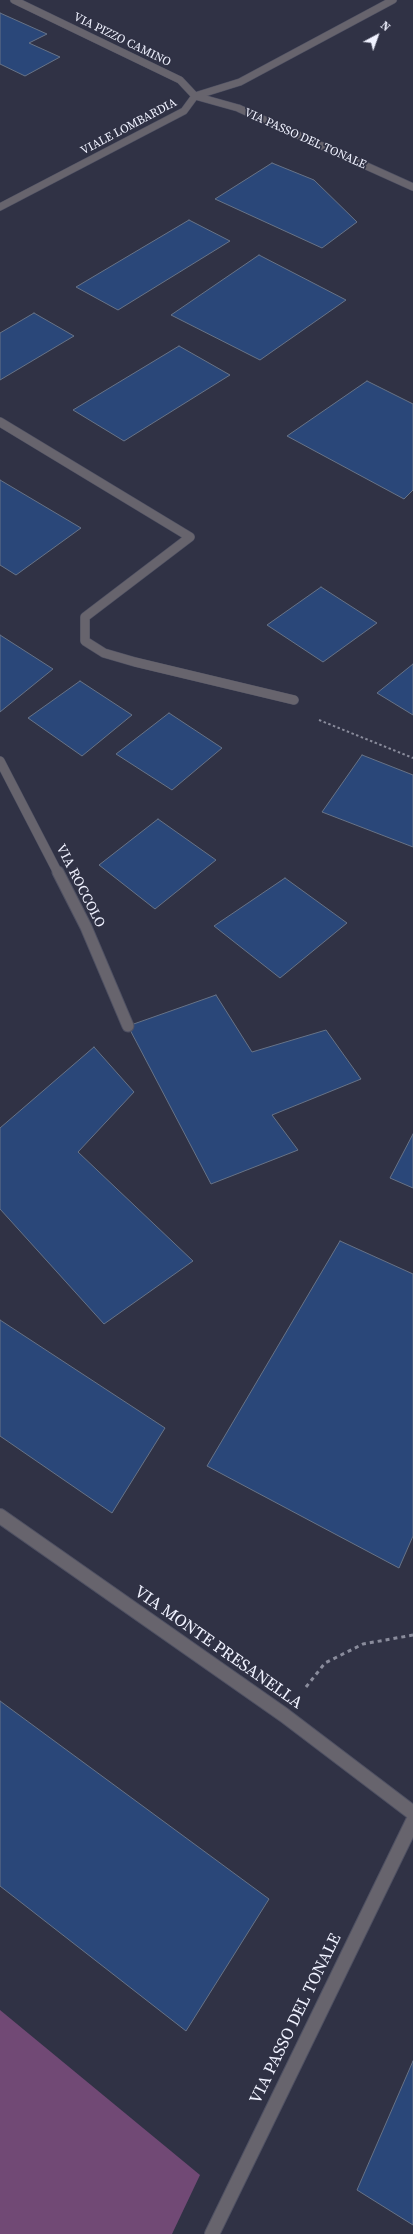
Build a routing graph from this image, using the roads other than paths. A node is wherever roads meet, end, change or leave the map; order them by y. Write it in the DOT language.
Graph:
graph roads {
  1 [pos="14,0"];
  2 [pos="393,0"];
  3 [pos="195,96"];
  4 [pos="413,187"];
  5 [pos="0,207"];
  6 [pos="0,422"];
  7 [pos="294,700"];
  8 [pos="0,761"];
  9 [pos="128,1026"];
  10 [pos="0,1516"];
  11 [pos="413,1813"];
  12 [pos="413,1821"];
  13 [pos="212,2234"];
  1 -- 3 [label="street, VIA PIZZO CAMINO"];
  2 -- 3 [label="street, VIALE LOMBARDIA"];
  3 -- 4 [label="street, VIA PASSO DEL TONALE"];
  3 -- 5 [label="street, VIALE LOMBARDIA"];
  6 -- 7 [label="street"];
  8 -- 9 [label="street, VIA ROCCOLO"];
  10 -- 11 [label="street, VIA MONTE PRESANELLA"];
  12 -- 13 [label="street, VIA PASSO DEL TONALE"];
}
